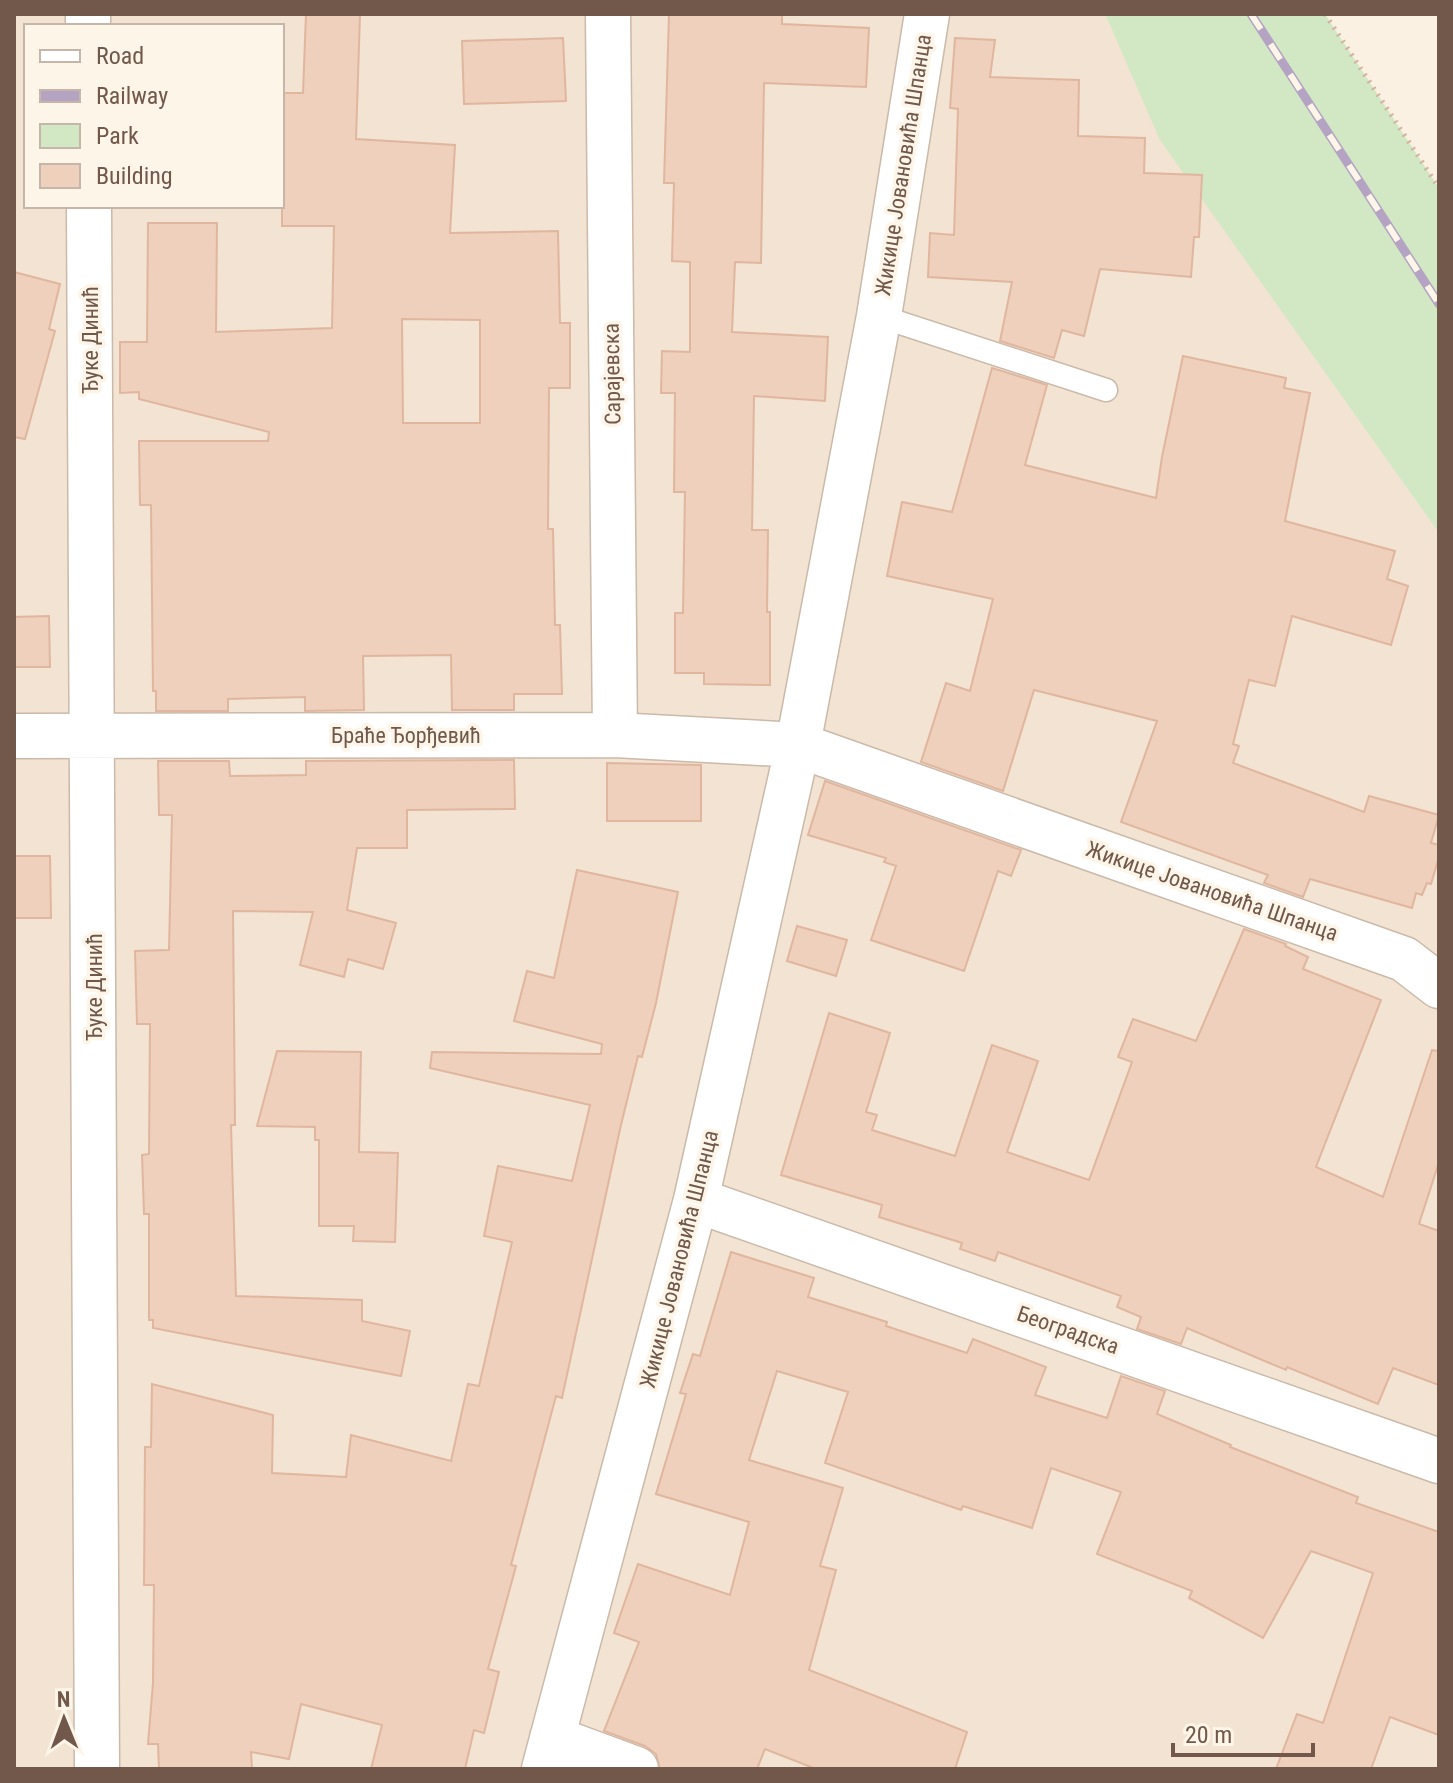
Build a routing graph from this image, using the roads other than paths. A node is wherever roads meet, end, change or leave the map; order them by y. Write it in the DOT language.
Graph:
graph roads {
  1 [pos="608,14"];
  2 [pos="927,14"];
  3 [pos="89,208"];
  4 [pos="879,316"];
  5 [pos="1106,390"];
  6 [pos="615,735"];
  7 [pos="14,736"];
  8 [pos="93,737"];
  9 [pos="798,745"];
  10 [pos="1439,986"];
  11 [pos="696,1200"];
  12 [pos="1439,1461"];
  13 [pos="548,1753"];
  14 [pos="97,1769"];
  15 [pos="636,1769"];
  1 -- 6 [label="street, Сарајевска"];
  2 -- 4 [label="street, Жикице Јовановића Шпанца"];
  3 -- 8 [label="street, Ђуке Динић"];
  4 -- 5 [label="lane, Жикице Јовановића Шпанца"];
  4 -- 9 [label="street, Жикице Јовановића Шпанца"];
  6 -- 8 [label="street, Браће Ђорђевић"];
  6 -- 9 [label="street, Браће Ђорђевић"];
  7 -- 8 [label="street, Браће Ђорђевић"];
  8 -- 14 [label="street, Ђуке Динић"];
  9 -- 10 [label="street, Жикице Јовановића Шпанца"];
  9 -- 11 [label="street, Жикице Јовановића Шпанца"];
  11 -- 12 [label="street, Београдска"];
  11 -- 13 [label="street, Жикице Јовановића Шпанца"];
  13 -- 15 [label="street"];
}
